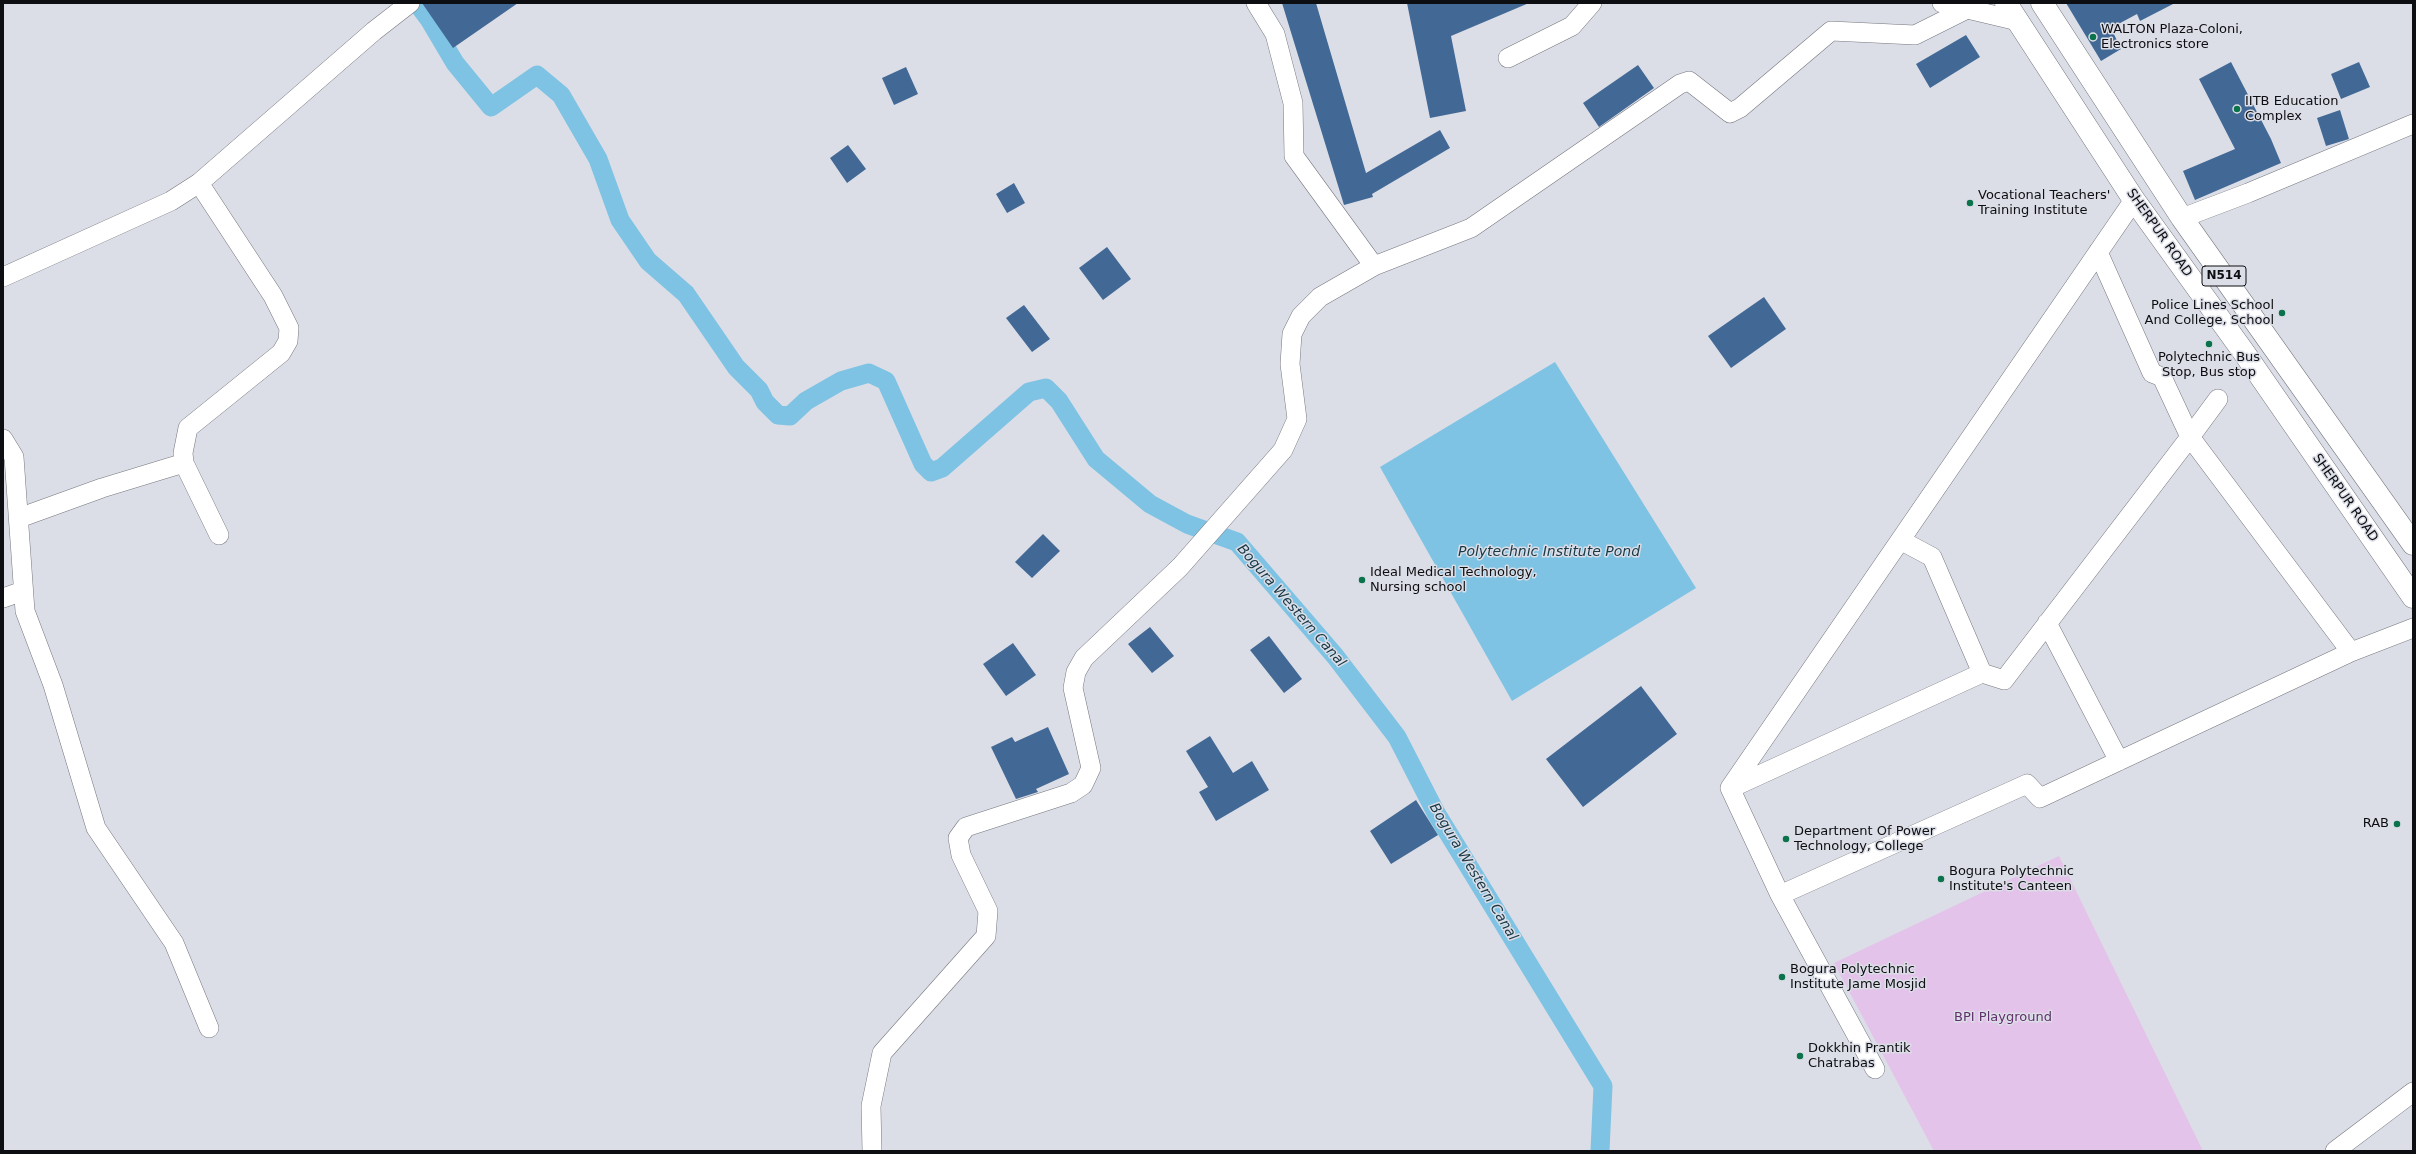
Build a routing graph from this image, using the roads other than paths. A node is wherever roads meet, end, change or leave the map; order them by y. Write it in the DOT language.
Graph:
graph roads {
  1 [pos="1256,3"];
  2 [pos="1592,3"];
  3 [pos="1942,3"];
  4 [pos="2006,3"];
  5 [pos="2042,3"];
  6 [pos="405,7"];
  7 [pos="1967,9"];
  8 [pos="2018,21"];
  9 [pos="1508,58"];
  10 [pos="2413,124"];
  11 [pos="199,183"];
  12 [pos="2134,200"];
  13 [pos="2182,218"];
  14 [pos="2098,252"];
  15 [pos="1374,266"];
  16 [pos="3,276"];
  17 [pos="2218,399"];
  18 [pos="2190,437"];
  19 [pos="3,439"];
  20 [pos="184,463"];
  21 [pos="18,518"];
  22 [pos="219,535"];
  23 [pos="1902,541"];
  24 [pos="2413,544"];
  25 [pos="22,591"];
  26 [pos="2413,597"];
  27 [pos="3,598"];
  28 [pos="2047,623"];
  29 [pos="2413,628"];
  30 [pos="2351,652"];
  31 [pos="1982,673"];
  32 [pos="2119,761"];
  33 [pos="1730,788"];
  34 [pos="1780,895"];
  35 [pos="209,1028"];
  36 [pos="1875,1069"];
  37 [pos="2413,1092"];
  38 [pos="872,1151"];
  39 [pos="2335,1151"];
  1 -- 15 [label="street"];
  2 -- 9 [label="street"];
  3 -- 7 [label="street"];
  4 -- 8 [label="highway, SHERPUR ROAD / N514"];
  5 -- 13 [label="highway, N514"];
  6 -- 11 [label="street"];
  7 -- 8 [label="street"];
  7 -- 15 [label="street"];
  8 -- 12 [label="highway, SHERPUR ROAD / N514"];
  10 -- 13 [label="street"];
  11 -- 16 [label="street"];
  11 -- 20 [label="street"];
  12 -- 14 [label="street"];
  12 -- 26 [label="highway, SHERPUR ROAD / N514"];
  13 -- 24 [label="highway, N514"];
  14 -- 18 [label="street"];
  14 -- 23 [label="street"];
  15 -- 38 [label="street"];
  17 -- 18 [label="street"];
  18 -- 28 [label="street"];
  18 -- 30 [label="street"];
  19 -- 21 [label="street"];
  20 -- 21 [label="street"];
  20 -- 22 [label="street"];
  21 -- 25 [label="street"];
  23 -- 31 [label="street"];
  23 -- 33 [label="street"];
  25 -- 27 [label="street"];
  25 -- 35 [label="street"];
  28 -- 31 [label="street"];
  28 -- 32 [label="street"];
  29 -- 30 [label="street"];
  30 -- 32 [label="street"];
  31 -- 33 [label="street"];
  32 -- 34 [label="street"];
  33 -- 34 [label="street"];
  34 -- 36 [label="street"];
  37 -- 39 [label="street"];
}
